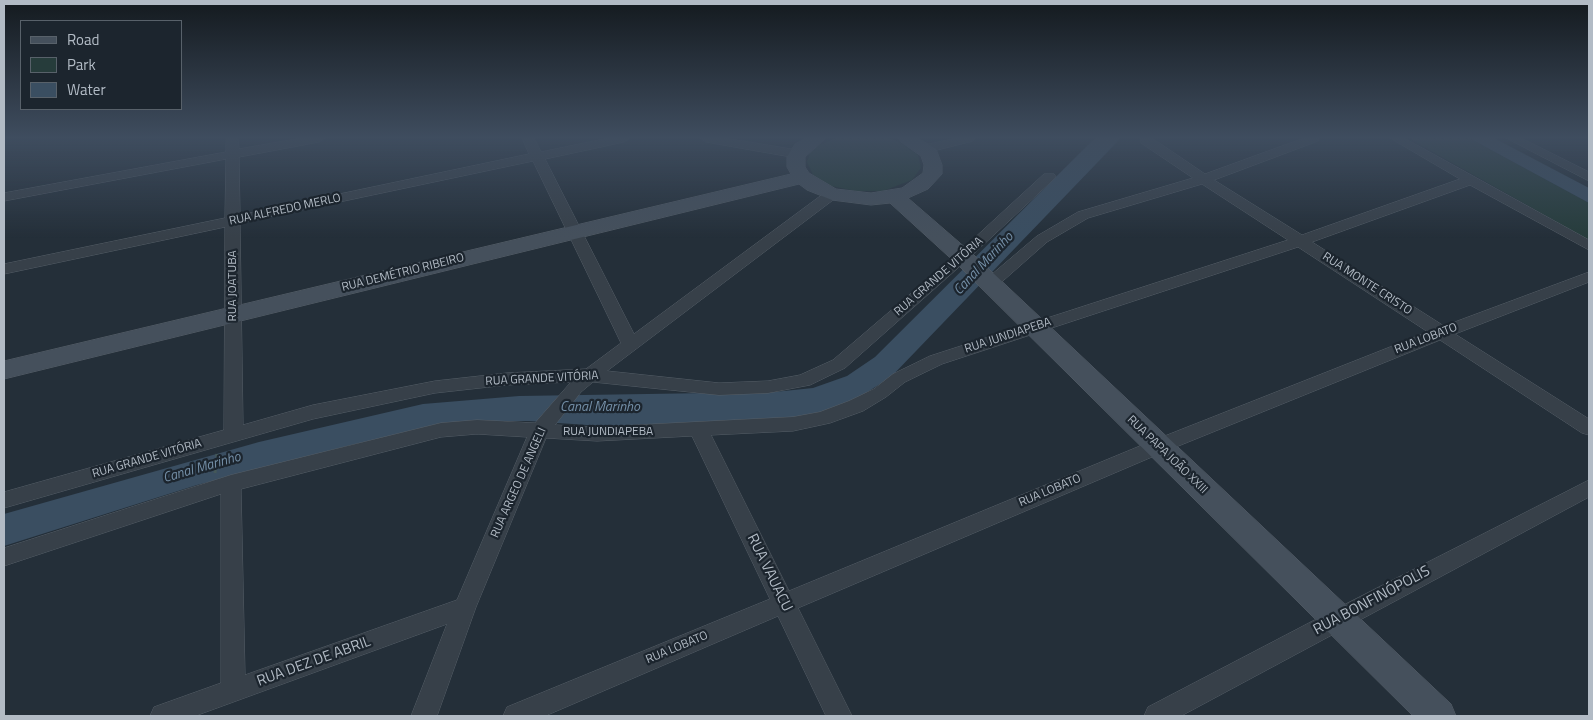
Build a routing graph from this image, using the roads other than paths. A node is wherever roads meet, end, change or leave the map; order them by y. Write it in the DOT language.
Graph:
graph roads {
  1 [pos="139,172"];
  2 [pos="232,172"];
  3 [pos="465,172"];
  4 [pos="546,172"];
  5 [pos="799,172"];
  6 [pos="931,172"];
  7 [pos="1192,172"];
  8 [pos="1226,172"];
  9 [pos="1456,172"];
  10 [pos="802,177"];
  11 [pos="1049,177"];
  12 [pos="1204,180"];
  13 [pos="1471,180"];
  14 [pos="832,194"];
  15 [pos="894,196"];
  16 [pos="4,197"];
  17 [pos="232,221"];
  18 [pos="575,232"];
  19 [pos="1300,241"];
  20 [pos="1589,246"];
  21 [pos="964,259"];
  22 [pos="4,269"];
  23 [pos="1589,277"];
  24 [pos="988,282"];
  25 [pos="233,314"];
  26 [pos="1034,327"];
  27 [pos="1441,333"];
  28 [pos="631,345"];
  29 [pos="4,370"];
  30 [pos="590,376"];
  31 [pos="542,427"];
  32 [pos="1589,428"];
  33 [pos="700,430"];
  34 [pos="234,434"];
  35 [pos="1159,446"];
  36 [pos="223,482"];
  37 [pos="1589,488"];
  38 [pos="4,500"];
  39 [pos="4,557"];
  40 [pos="784,603"];
  41 [pos="465,607"];
  42 [pos="1336,620"];
  43 [pos="233,691"];
  44 [pos="163,716"];
  45 [pos="424,716"];
  46 [pos="516,716"];
  47 [pos="839,716"];
  48 [pos="1157,716"];
  49 [pos="1438,716"];
  1 -- 16 [label="street"];
  2 -- 17 [label="street, RUA JOATUBA"];
  3 -- 17 [label="street, RUA ALFREDO MERLO"];
  4 -- 18 [label="street"];
  5 -- 10 [label="street"];
  6 -- 15 [label="street"];
  7 -- 12 [label="street, RUA MONTE CRISTO"];
  8 -- 12 [label="street"];
  9 -- 13 [label="street"];
  10 -- 14 [label="street"];
  10 -- 18 [label="street, RUA DEMÉTRIO RIBEIRO"];
  11 -- 21 [label="street, RUA GRANDE VITÓRIA"];
  12 -- 19 [label="street, RUA MONTE CRISTO"];
  12 -- 24 [label="street"];
  13 -- 19 [label="street, RUA JUNDIAPEBA"];
  13 -- 20 [label="street"];
  14 -- 15 [label="street"];
  14 -- 28 [label="street, RUA ARGEO DE ANGELI"];
  15 -- 21 [label="street, RUA PAPA JOÃO XXIII"];
  17 -- 22 [label="street, RUA ALFREDO MERLO"];
  17 -- 25 [label="street, RUA JOATUBA"];
  18 -- 25 [label="street, RUA DEMÉTRIO RIBEIRO"];
  18 -- 28 [label="street"];
  19 -- 26 [label="street, RUA JUNDIAPEBA"];
  19 -- 27 [label="street, RUA MONTE CRISTO"];
  21 -- 24 [label="street, RUA PAPA JOÃO XXIII"];
  21 -- 30 [label="street, RUA GRANDE VITÓRIA"];
  23 -- 27 [label="street, RUA LOBATO"];
  24 -- 26 [label="street, RUA PAPA JOÃO XXIII"];
  25 -- 29 [label="street, RUA DEMÉTRIO RIBEIRO"];
  25 -- 34 [label="street, RUA JOATUBA"];
  26 -- 33 [label="street, RUA JUNDIAPEBA"];
  26 -- 35 [label="street, RUA PAPA JOÃO XXIII"];
  27 -- 32 [label="street, RUA MONTE CRISTO"];
  27 -- 35 [label="street, RUA LOBATO"];
  28 -- 30 [label="street, RUA ARGEO DE ANGELI"];
  30 -- 31 [label="street, RUA ARGEO DE ANGELI"];
  30 -- 34 [label="street, RUA GRANDE VITÓRIA"];
  31 -- 33 [label="street, RUA JUNDIAPEBA"];
  31 -- 36 [label="street"];
  31 -- 41 [label="street, RUA ARGEO DE ANGELI"];
  33 -- 40 [label="street, RUA VAUACU"];
  34 -- 38 [label="street, RUA GRANDE VITÓRIA"];
  35 -- 40 [label="street, RUA LOBATO"];
  35 -- 42 [label="street, RUA PAPA JOÃO XXIII"];
  36 -- 39 [label="street"];
  36 -- 43 [label="street"];
  37 -- 42 [label="street, RUA BONFINÓPOLIS"];
  40 -- 46 [label="street, RUA LOBATO"];
  40 -- 47 [label="street, RUA VAUACU"];
  41 -- 43 [label="street, RUA DEZ DE ABRIL"];
  41 -- 45 [label="street, RUA ARGEO DE ANGELI"];
  42 -- 48 [label="street, RUA BONFINÓPOLIS"];
  42 -- 49 [label="street, RUA PAPA JOÃO XXIII"];
  43 -- 44 [label="street, RUA DEZ DE ABRIL"];
}
